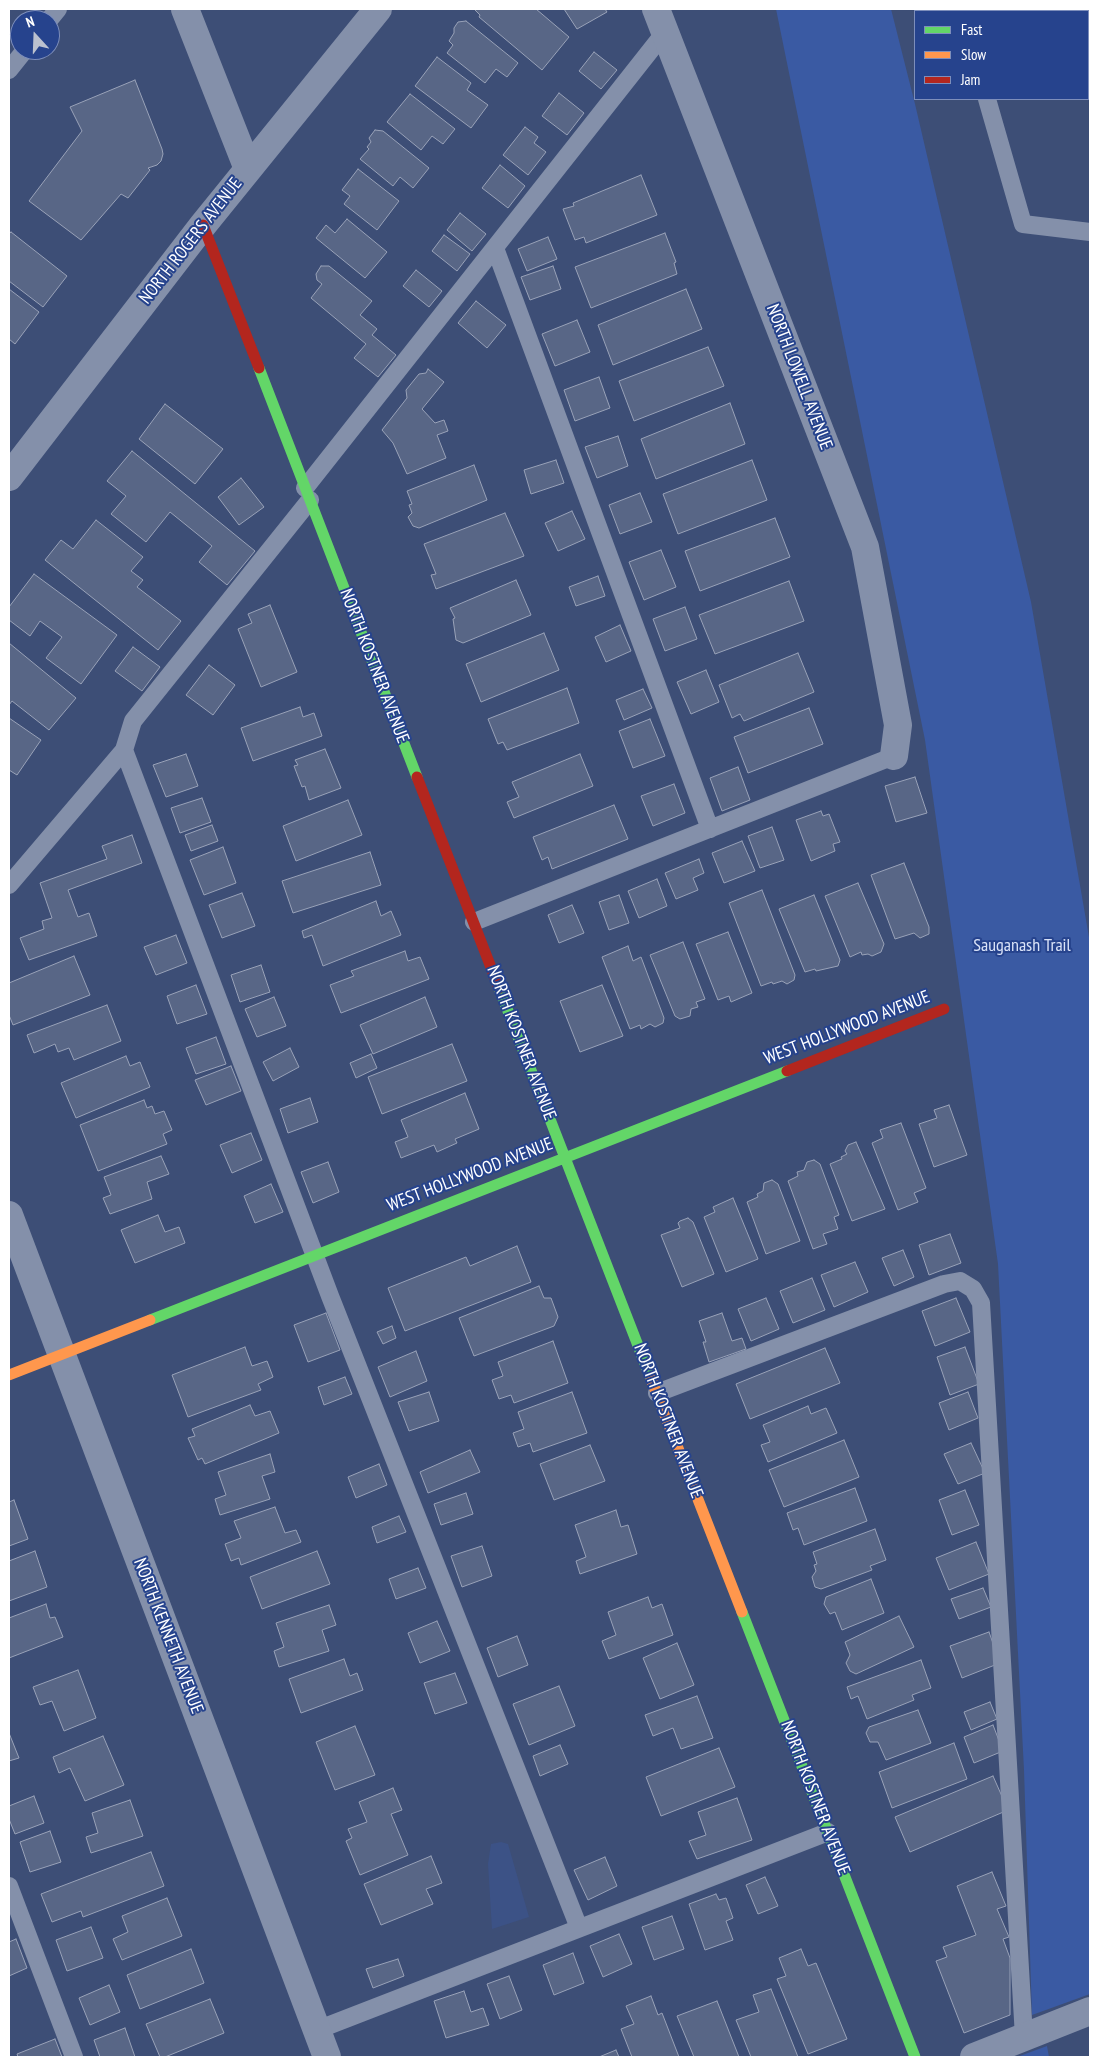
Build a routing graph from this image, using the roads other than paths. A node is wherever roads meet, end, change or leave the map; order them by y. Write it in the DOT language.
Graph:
graph roads {
  1 [pos="184,9"];
  2 [pos="378,9"];
  3 [pos="661,20"];
  4 [pos="17,60"];
  5 [pos="9,70"];
  6 [pos="987,100"];
  7 [pos="248,169"];
  8 [pos="203,225"];
  9 [pos="1090,232"];
  10 [pos="495,248"];
  11 [pos="9,477"];
  12 [pos="308,494"];
  13 [pos="124,750"];
  14 [pos="894,756"];
  15 [pos="710,829"];
  16 [pos="9,885"];
  17 [pos="474,922"];
  18 [pos="944,1009"];
  19 [pos="566,1157"];
  20 [pos="9,1215"];
  21 [pos="314,1255"];
  22 [pos="61,1354"];
  23 [pos="9,1374"];
  24 [pos="657,1393"];
  25 [pos="828,1832"];
  26 [pos="9,1886"];
  27 [pos="579,1928"];
  28 [pos="1090,2012"];
  29 [pos="317,2030"];
  30 [pos="1024,2038"];
  31 [pos="74,2057"];
  32 [pos="328,2057"];
  33 [pos="915,2057"];
  34 [pos="974,2057"];
  1 -- 7 [label="street"];
  2 -- 7 [label="street, NORTH ROGERS AVENUE"];
  3 -- 10 [label="lane"];
  3 -- 14 [label="street, NORTH LOWELL AVENUE"];
  4 -- 5 [label="lane"];
  6 -- 9 [label="lane"];
  7 -- 8 [label="street, NORTH ROGERS AVENUE"];
  8 -- 11 [label="street, NORTH ROGERS AVENUE"];
  8 -- 12 [label="street, NORTH KOSTNER AVENUE"];
  10 -- 12 [label="lane"];
  10 -- 15 [label="lane"];
  12 -- 13 [label="lane"];
  12 -- 17 [label="street, NORTH KOSTNER AVENUE"];
  13 -- 16 [label="lane"];
  13 -- 21 [label="lane"];
  14 -- 15 [label="lane"];
  15 -- 17 [label="lane"];
  17 -- 19 [label="street, NORTH KOSTNER AVENUE"];
  18 -- 19 [label="street, WEST HOLLYWOOD AVENUE"];
  19 -- 21 [label="street, WEST HOLLYWOOD AVENUE"];
  19 -- 24 [label="street, NORTH KOSTNER AVENUE"];
  20 -- 22 [label="street, NORTH KENNETH AVENUE"];
  21 -- 22 [label="street, WEST HOLLYWOOD AVENUE"];
  21 -- 27 [label="lane"];
  22 -- 23 [label="street, WEST HOLLYWOOD AVENUE"];
  22 -- 29 [label="street, NORTH KENNETH AVENUE"];
  24 -- 25 [label="street, NORTH KOSTNER AVENUE"];
  24 -- 30 [label="lane"];
  25 -- 27 [label="lane"];
  25 -- 33 [label="street, NORTH KOSTNER AVENUE"];
  26 -- 31 [label="lane"];
  27 -- 29 [label="lane"];
  28 -- 30 [label="street"];
  29 -- 32 [label="street, NORTH KENNETH AVENUE"];
  30 -- 34 [label="street"];
}
